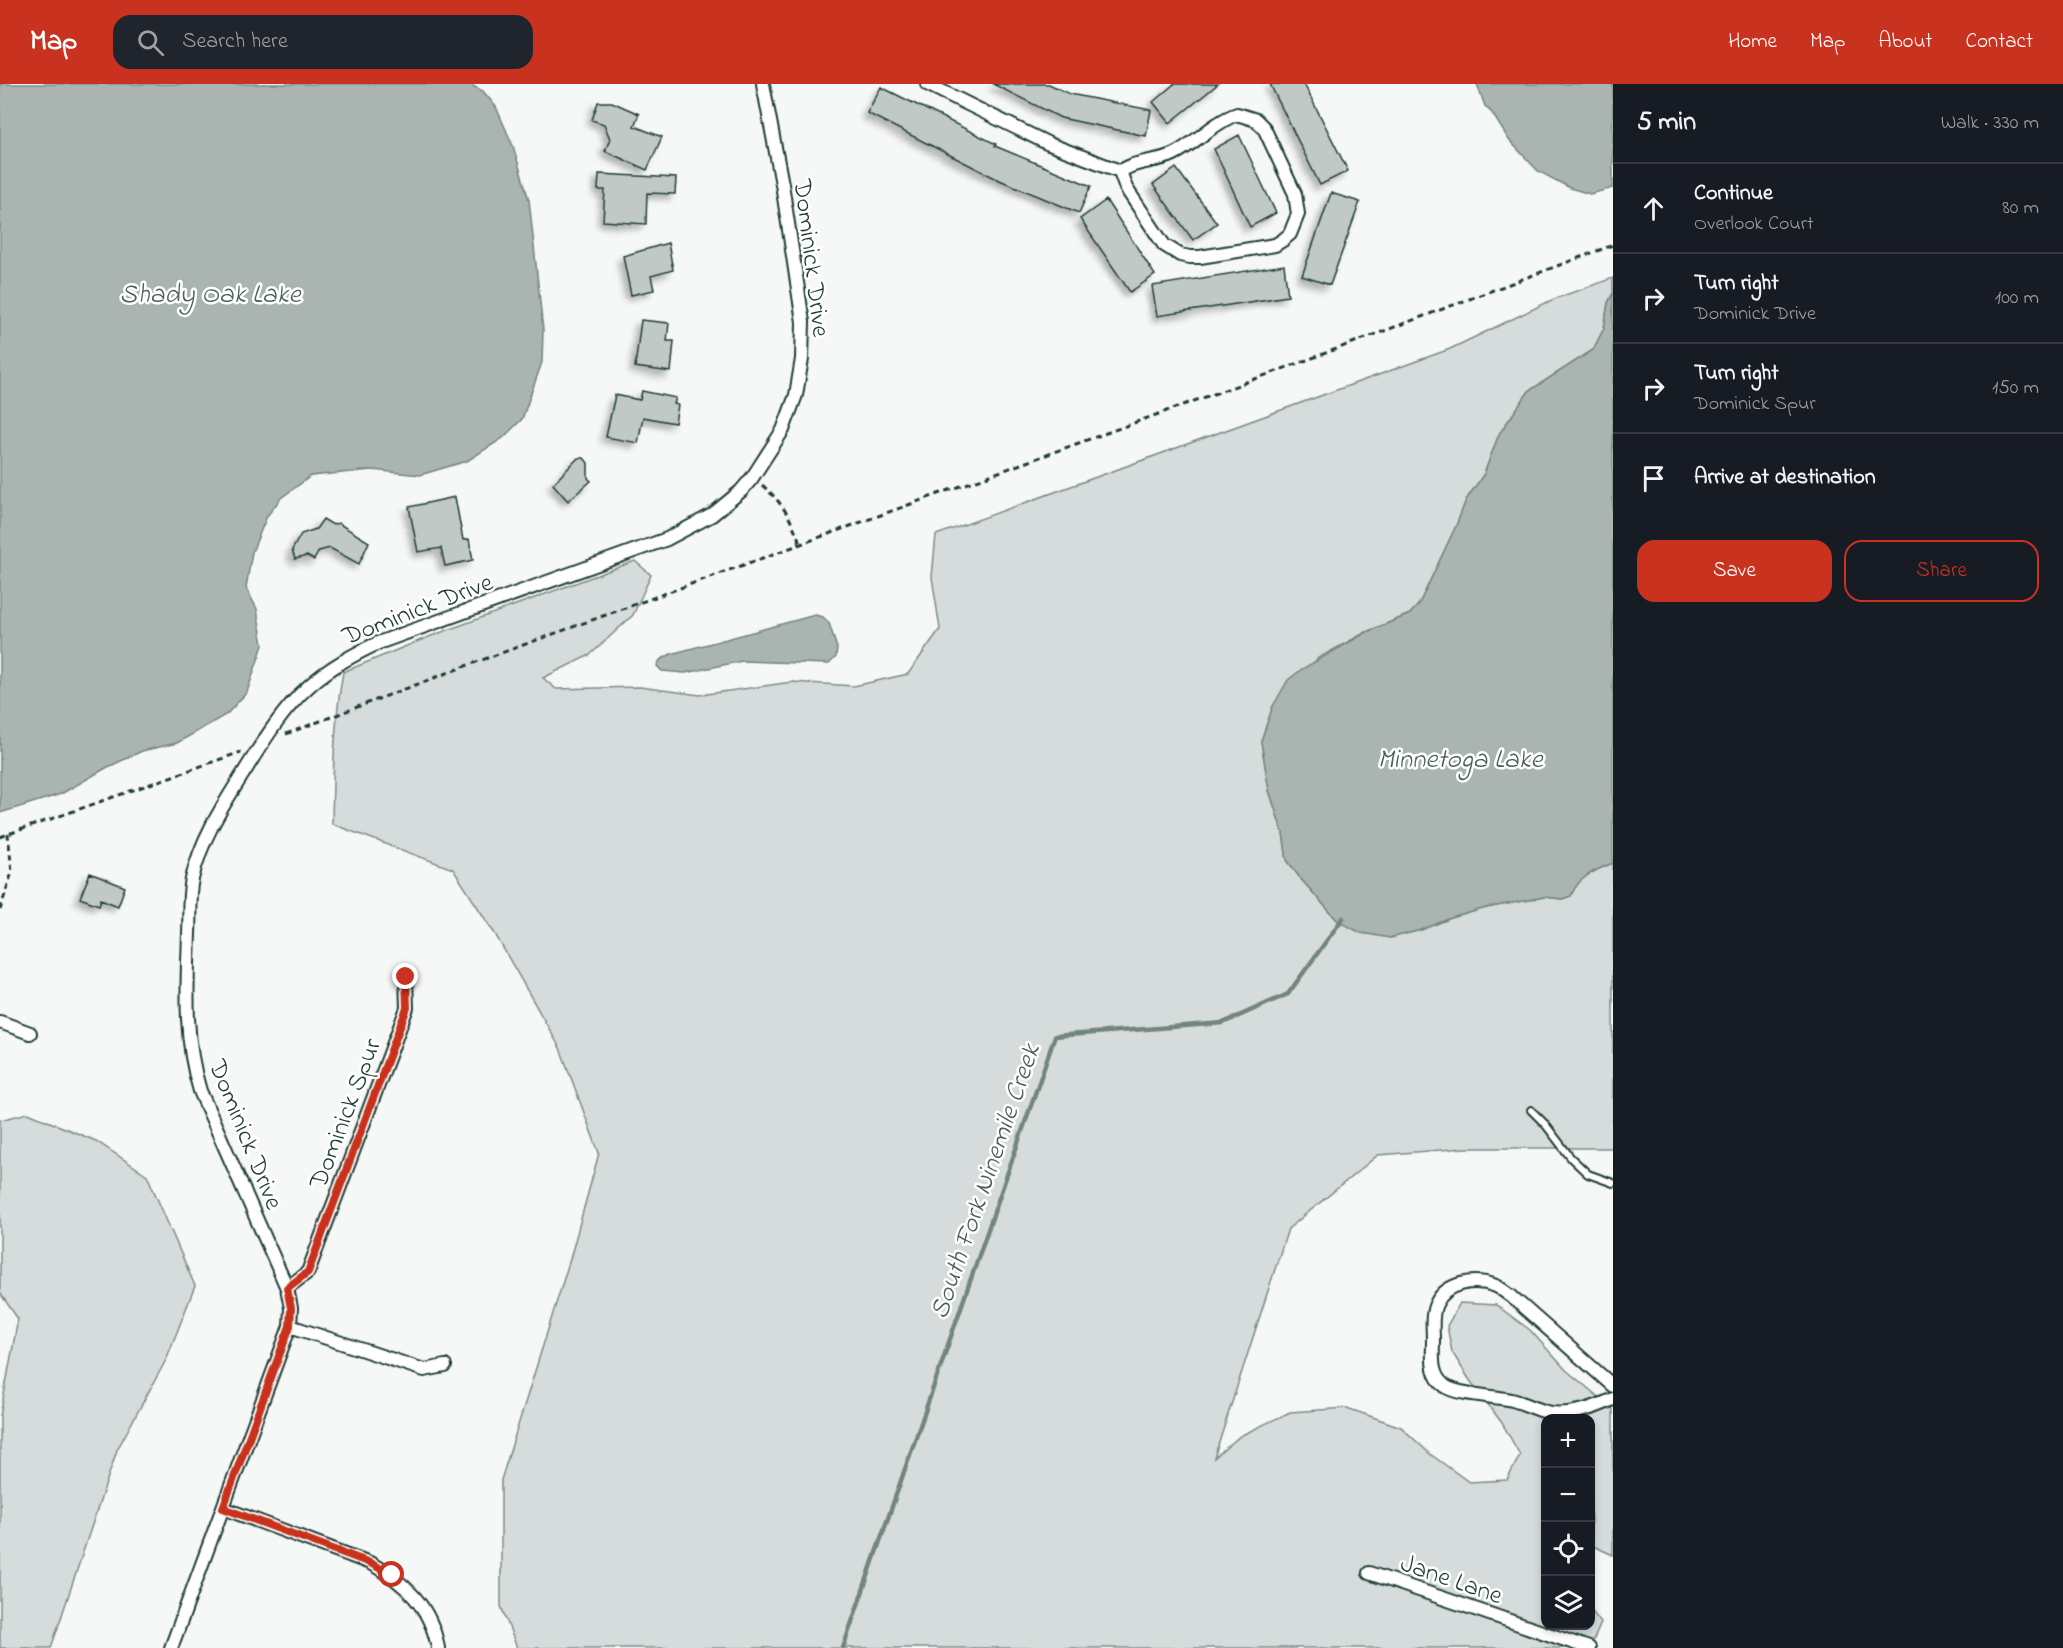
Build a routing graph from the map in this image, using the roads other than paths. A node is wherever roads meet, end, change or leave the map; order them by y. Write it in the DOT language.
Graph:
graph roads {
  1 [pos="763,84"];
  2 [pos="927,84"];
  3 [pos="1120,171"];
  4 [pos="406,977"];
  5 [pos="0,1022"];
  6 [pos="30,1033"];
  7 [pos="1531,1110"];
  8 [pos="1613,1183"];
  9 [pos="287,1288"];
  10 [pos="290,1326"];
  11 [pos="445,1366"];
  12 [pos="1613,1386"];
  13 [pos="1613,1399"];
  14 [pos="223,1508"];
  15 [pos="1369,1573"];
  16 [pos="171,1648"];
  17 [pos="438,1648"];
  18 [pos="1589,1648"];
  1 -- 9 [label="street, Dominick Drive"];
  2 -- 3 [label="street"];
  3 -- 3 [label="street"];
  4 -- 9 [label="street, Dominick Spur"];
  5 -- 6 [label="street"];
  7 -- 8 [label="lane"];
  9 -- 10 [label="street, Dominick Drive"];
  10 -- 11 [label="street"];
  10 -- 14 [label="street, Dominick Drive"];
  12 -- 13 [label="street"];
  14 -- 16 [label="street, Dominick Drive"];
  14 -- 17 [label="street"];
  15 -- 18 [label="street, Jane Lane"];
}
